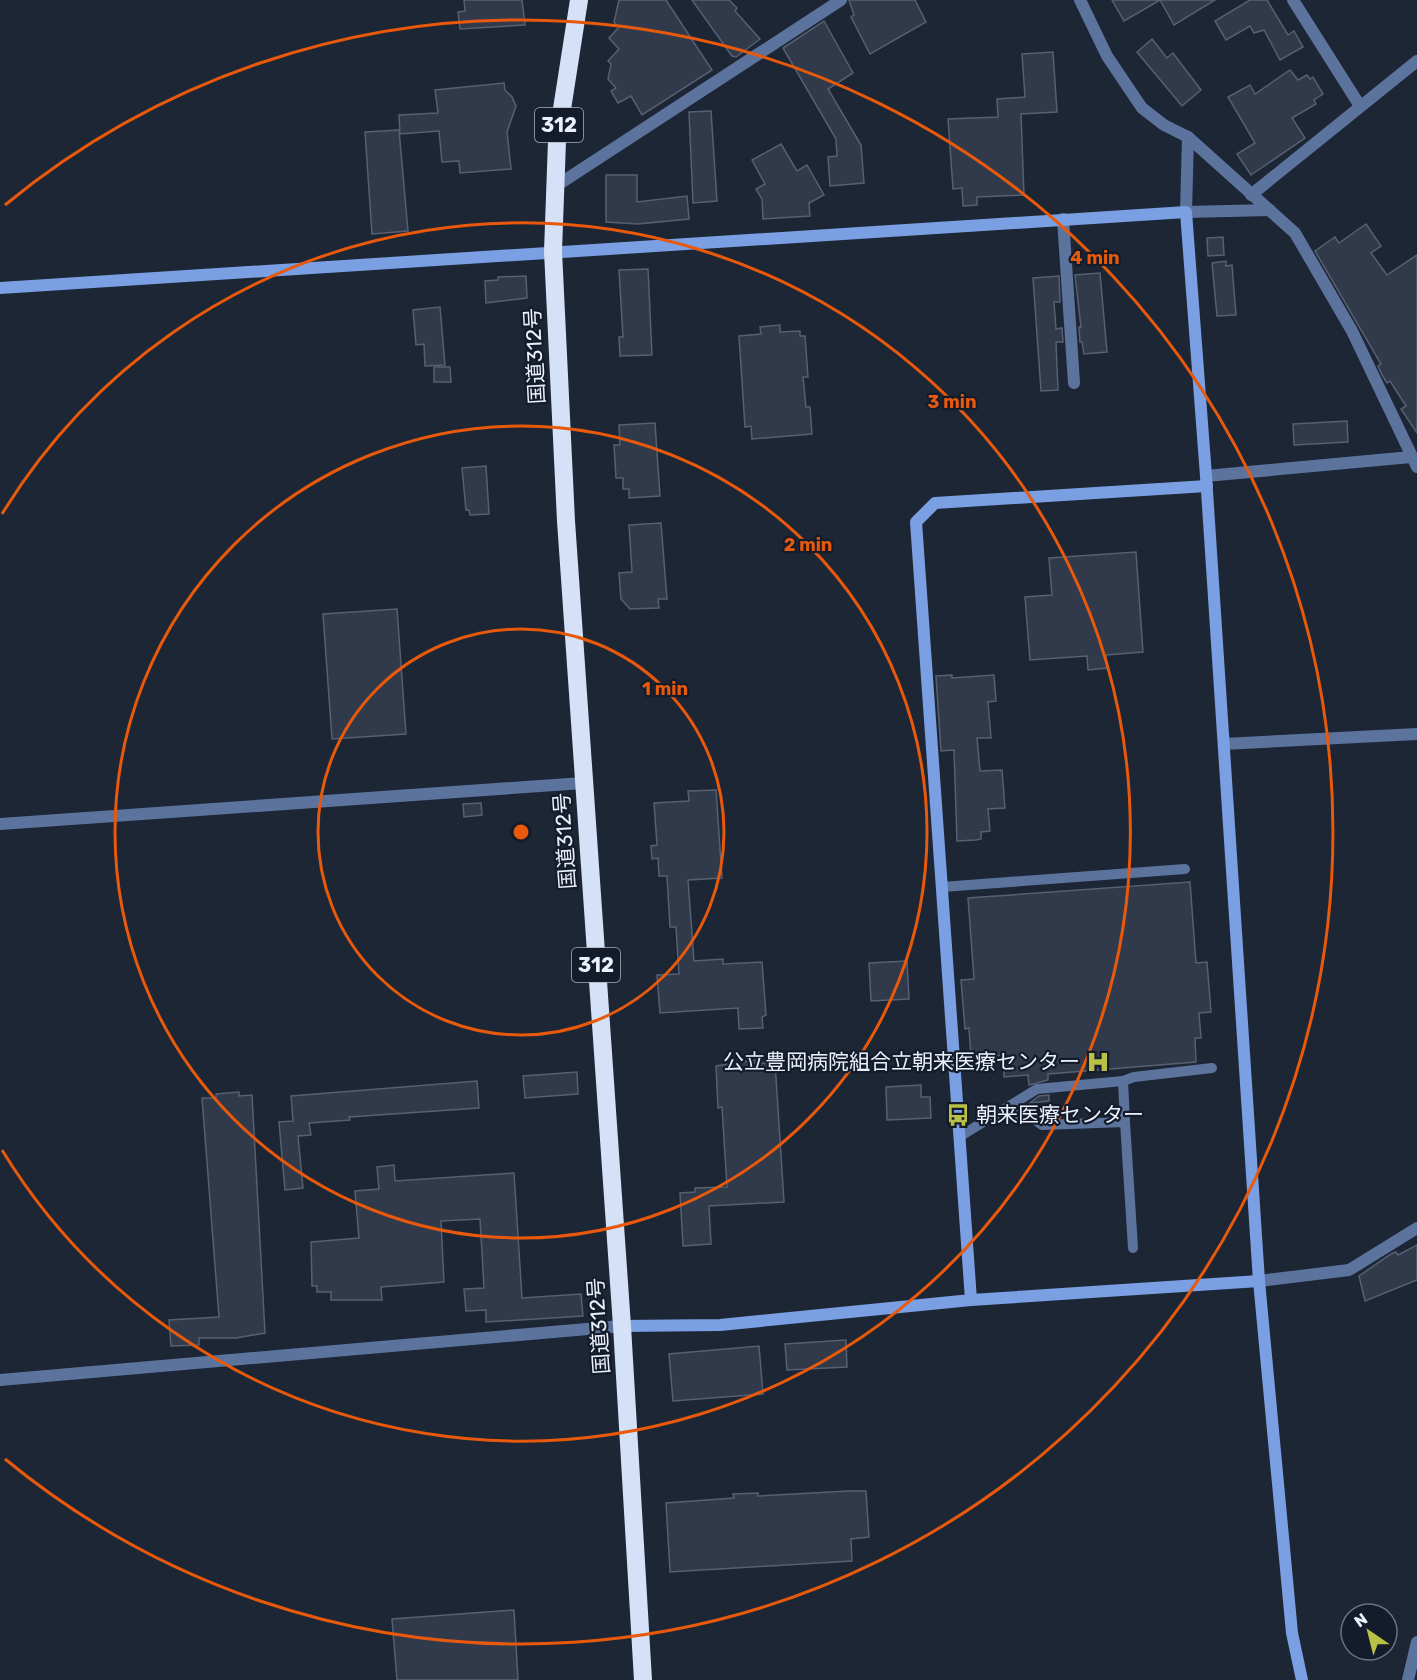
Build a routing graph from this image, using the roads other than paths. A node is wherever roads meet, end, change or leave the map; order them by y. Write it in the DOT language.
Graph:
graph roads {
  1 [pos="579,0"];
  2 [pos="1080,0"];
  3 [pos="1293,0"];
  4 [pos="834,2"];
  5 [pos="1417,61"];
  6 [pos="1360,106"];
  7 [pos="1188,137"];
  8 [pos="553,188"];
  9 [pos="1251,195"];
  10 [pos="1270,210"];
  11 [pos="1186,212"];
  12 [pos="1063,219"];
  13 [pos="552,251"];
  14 [pos="0,288"];
  15 [pos="1074,383"];
  16 [pos="1414,462"];
  17 [pos="1207,481"];
  18 [pos="1417,734"];
  19 [pos="1224,744"];
  20 [pos="583,783"];
  21 [pos="0,824"];
  22 [pos="1185,869"];
  23 [pos="942,887"];
  24 [pos="1212,1068"];
  25 [pos="1123,1081"];
  26 [pos="994,1116"];
  27 [pos="1125,1122"];
  28 [pos="959,1137"];
  29 [pos="1417,1228"];
  30 [pos="1133,1248"];
  31 [pos="1259,1281"];
  32 [pos="971,1300"];
  33 [pos="622,1326"];
  34 [pos="0,1380"];
  35 [pos="1417,1642"];
  36 [pos="643,1680"];
  37 [pos="1302,1680"];
  38 [pos="1407,1680"];
  1 -- 8 [label="highway, 国道312号 / 312"];
  2 -- 7 [label="street"];
  3 -- 6 [label="street"];
  4 -- 8 [label="street"];
  5 -- 6 [label="street"];
  6 -- 9 [label="street"];
  7 -- 9 [label="street"];
  7 -- 11 [label="street"];
  8 -- 13 [label="highway, 国道312号 / 312"];
  9 -- 10 [label="street"];
  10 -- 11 [label="street"];
  10 -- 16 [label="street"];
  11 -- 12 [label="street"];
  11 -- 17 [label="street"];
  12 -- 13 [label="street"];
  12 -- 15 [label="street"];
  13 -- 14 [label="street"];
  13 -- 20 [label="highway, 国道312号 / 312"];
  16 -- 17 [label="street"];
  17 -- 19 [label="street"];
  17 -- 23 [label="street"];
  18 -- 19 [label="street"];
  19 -- 31 [label="street"];
  20 -- 21 [label="street"];
  20 -- 33 [label="highway, 国道312号 / 312"];
  22 -- 23 [label="lane"];
  23 -- 28 [label="street"];
  24 -- 25 [label="lane"];
  25 -- 26 [label="lane"];
  25 -- 27 [label="lane"];
  26 -- 27 [label="lane"];
  26 -- 28 [label="lane"];
  27 -- 30 [label="lane"];
  28 -- 32 [label="street"];
  29 -- 31 [label="street"];
  31 -- 32 [label="street"];
  31 -- 37 [label="street"];
  32 -- 33 [label="street"];
  33 -- 34 [label="street"];
  33 -- 36 [label="highway, 国道312号 / 312"];
  35 -- 38 [label="street"];
}
